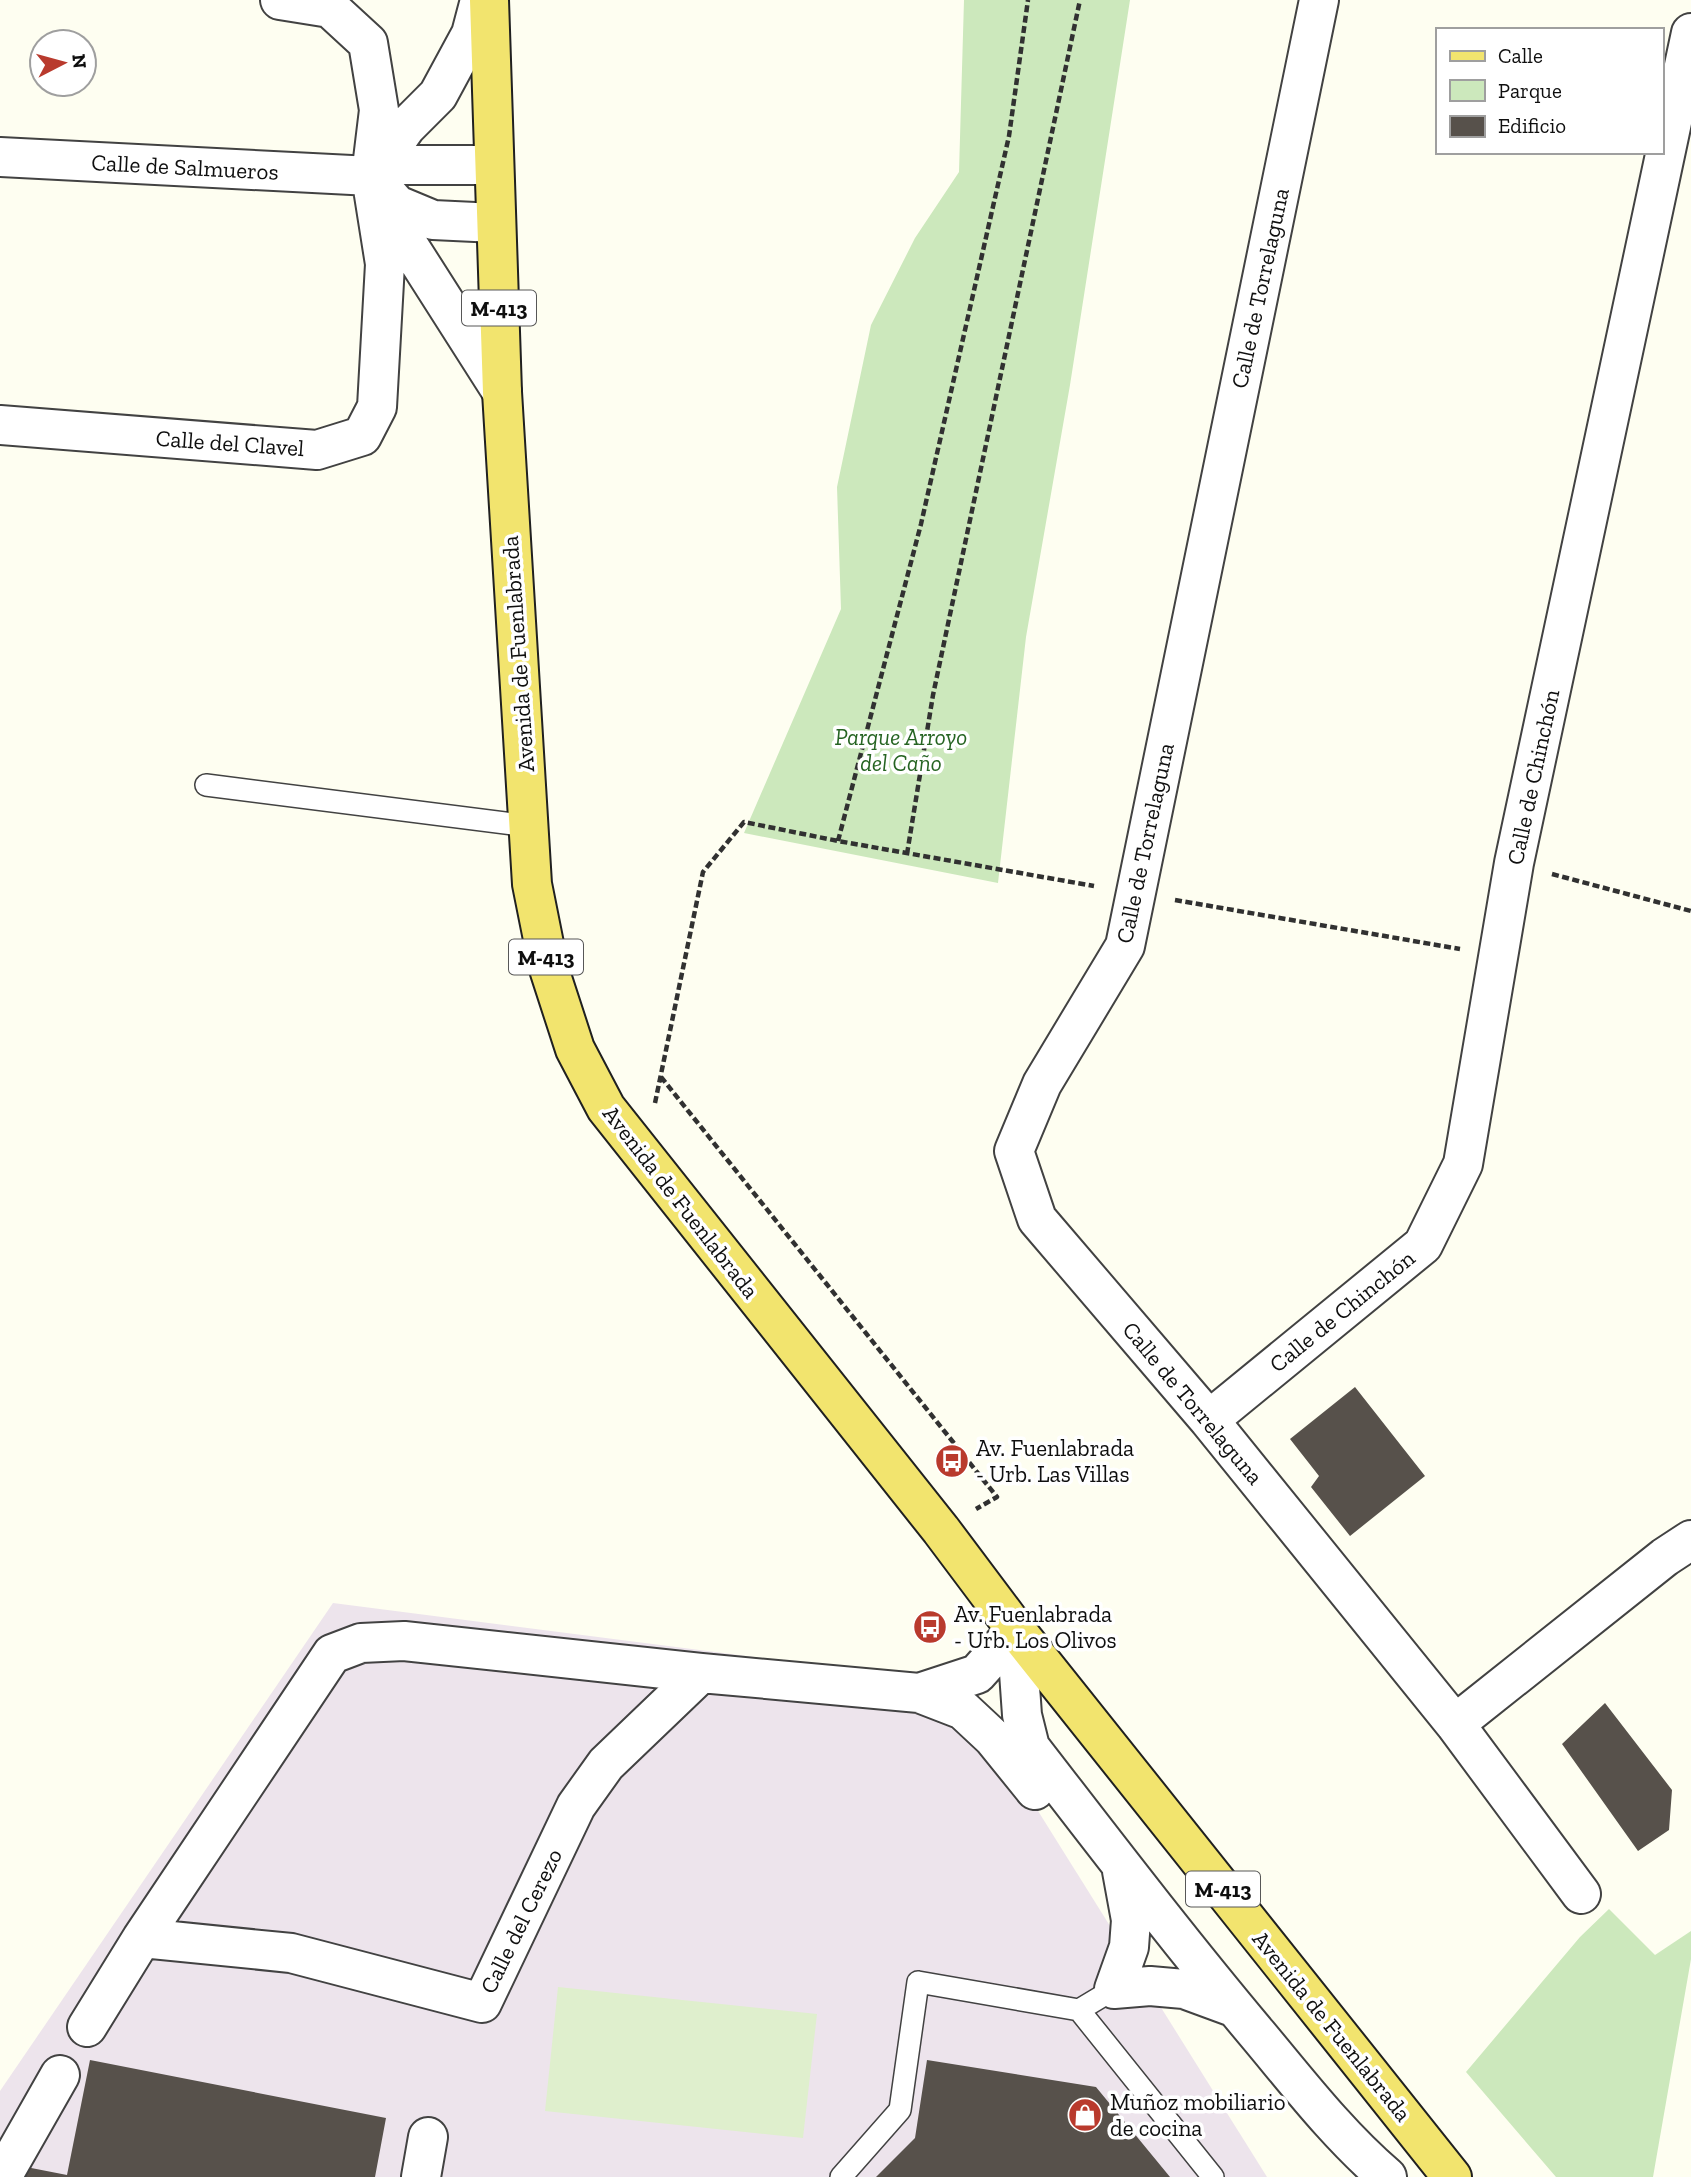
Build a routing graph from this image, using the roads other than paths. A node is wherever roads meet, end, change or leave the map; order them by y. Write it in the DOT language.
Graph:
graph roads {
  1 [pos="280,0"];
  2 [pos="480,0"];
  3 [pos="489,0"];
  4 [pos="1319,0"];
  5 [pos="1691,33"];
  6 [pos="0,157"];
  7 [pos="494,165"];
  8 [pos="371,176"];
  9 [pos="496,223"];
  10 [pos="502,392"];
  11 [pos="0,425"];
  12 [pos="206,785"];
  13 [pos="528,826"];
  14 [pos="1209,1420"];
  15 [pos="1691,1540"];
  16 [pos="1016,1630"];
  17 [pos="701,1672"];
  18 [pos="919,1693"];
  19 [pos="1455,1724"];
  20 [pos="1086,1820"];
  21 [pos="1121,1865"];
  22 [pos="1581,1894"];
  23 [pos="142,1938"];
  24 [pos="1114,1989"];
  25 [pos="1235,2008"];
  26 [pos="1079,2010"];
  27 [pos="88,2027"];
  28 [pos="60,2075"];
  29 [pos="428,2137"];
  30 [pos="2,2177"];
  31 [pos="421,2177"];
  32 [pos="841,2177"];
  33 [pos="1213,2177"];
  34 [pos="1387,2177"];
  35 [pos="1452,2177"];
  1 -- 8 [label="street, Calle del Clavel"];
  2 -- 8 [label="street"];
  3 -- 7 [label="main road, Avenida de Fuenlabrada / M-413"];
  4 -- 14 [label="street, Calle de Torrelaguna"];
  5 -- 14 [label="street, Calle de Chinchón"];
  6 -- 8 [label="street, Calle de Salmueros"];
  7 -- 8 [label="street, Calle de Salmueros"];
  7 -- 9 [label="main road, Avenida de Fuenlabrada / M-413"];
  8 -- 9 [label="street"];
  8 -- 10 [label="street"];
  8 -- 11 [label="street, Calle del Clavel"];
  9 -- 10 [label="main road, Avenida de Fuenlabrada / M-413"];
  10 -- 13 [label="main road, Avenida de Fuenlabrada / M-413"];
  12 -- 13 [label="lane"];
  13 -- 16 [label="main road, Avenida de Fuenlabrada / M-413"];
  14 -- 19 [label="street, Calle de Torrelaguna"];
  15 -- 19 [label="street"];
  16 -- 18 [label="street"];
  16 -- 20 [label="street"];
  16 -- 35 [label="main road, Avenida de Fuenlabrada / M-413"];
  17 -- 18 [label="street"];
  17 -- 23 [label="street"];
  17 -- 23 [label="street, Calle del Cerezo"];
  18 -- 20 [label="street"];
  19 -- 22 [label="street, Calle de Torrelaguna"];
  20 -- 21 [label="street"];
  21 -- 24 [label="street"];
  21 -- 25 [label="street"];
  23 -- 27 [label="street"];
  24 -- 25 [label="street"];
  24 -- 26 [label="lane"];
  25 -- 34 [label="street"];
  26 -- 32 [label="lane"];
  26 -- 33 [label="lane"];
  28 -- 30 [label="street"];
  29 -- 31 [label="street"];
}
